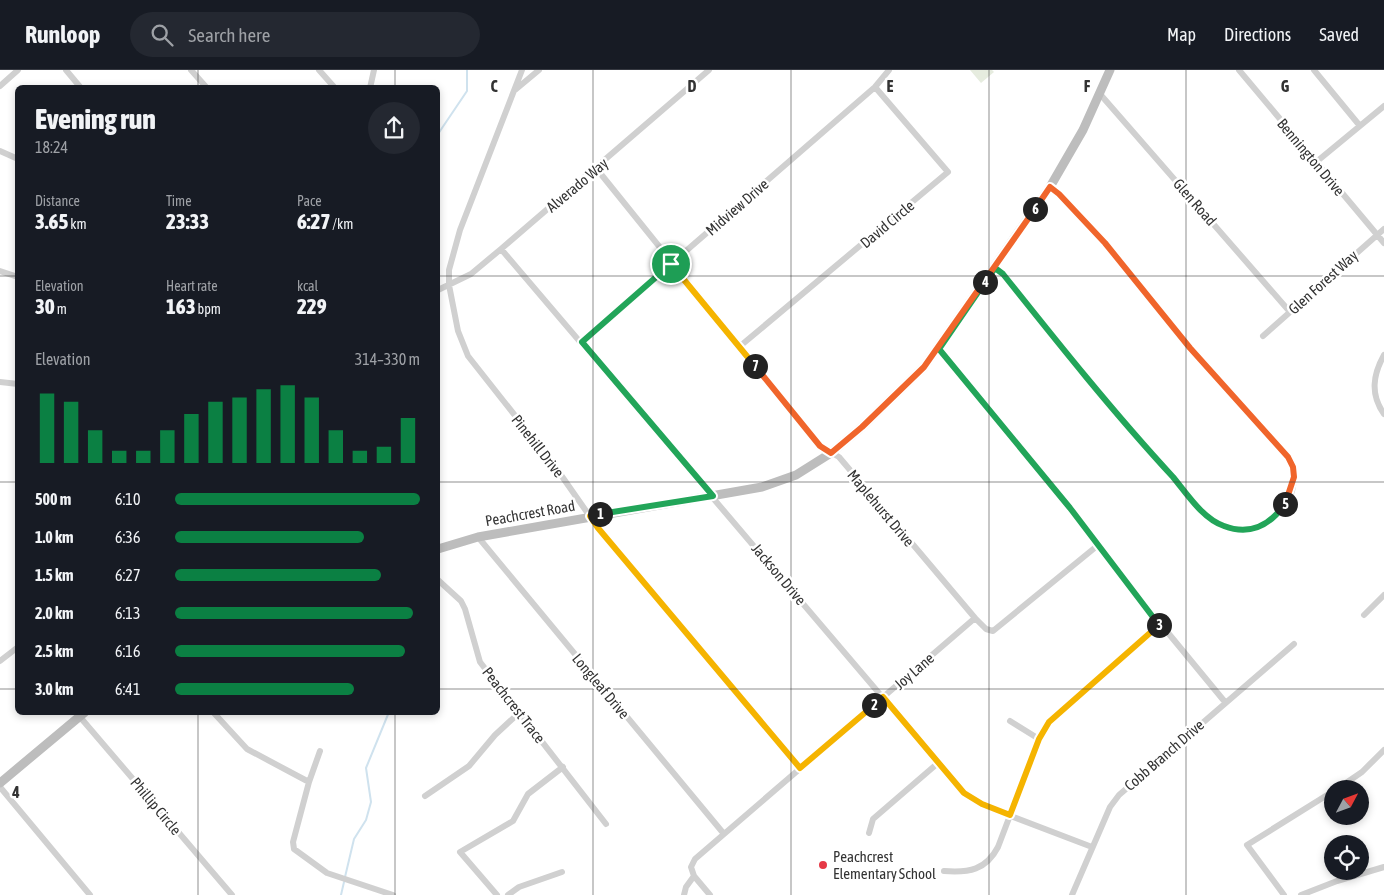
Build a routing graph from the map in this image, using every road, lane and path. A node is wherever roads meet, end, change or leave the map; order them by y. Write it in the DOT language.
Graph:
graph roads {
  1 [pos="18,70"];
  2 [pos="66,70"];
  3 [pos="191,70"];
  4 [pos="319,70"];
  5 [pos="374,70"];
  6 [pos="522,70"];
  7 [pos="539,70"];
  8 [pos="709,70"];
  9 [pos="890,70"];
  10 [pos="1110,70"];
  11 [pos="1239,70"];
  12 [pos="1314,70"];
  13 [pos="79,85"];
  14 [pos="204,85"];
  15 [pos="332,85"];
  16 [pos="371,85"];
  17 [pos="0,86"];
  18 [pos="875,87"];
  19 [pos="514,91"];
  20 [pos="1100,94"];
  21 [pos="1384,106"];
  22 [pos="1360,126"];
  23 [pos="0,151"];
  24 [pos="15,158"];
  25 [pos="1315,163"];
  26 [pos="596,168"];
  27 [pos="1050,187"];
  28 [pos="1384,229"];
  29 [pos="1377,234"];
  30 [pos="1384,243"];
  31 [pos="501,249"];
  32 [pos="671,264"];
  33 [pos="995,268"];
  34 [pos="0,271"];
  35 [pos="15,276"];
  36 [pos="449,286"];
  37 [pos="440,289"];
  38 [pos="1290,312"];
  39 [pos="1263,336"];
  40 [pos="582,342"];
  41 [pos="739,347"];
  42 [pos="939,349"];
  43 [pos="1384,356"];
  44 [pos="0,382"];
  45 [pos="15,384"];
  46 [pos="1384,414"];
  47 [pos="831,453"];
  48 [pos="713,496"];
  49 [pos="590,516"];
  50 [pos="478,537"];
  51 [pos="1097,546"];
  52 [pos="440,548"];
  53 [pos="440,582"];
  54 [pos="1384,595"];
  55 [pos="1364,615"];
  56 [pos="974,618"];
  57 [pos="1160,624"];
  58 [pos="1294,644"];
  59 [pos="15,649"];
  60 [pos="0,661"];
  61 [pos="883,697"];
  62 [pos="1225,702"];
  63 [pos="520,712"];
  64 [pos="82,715"];
  65 [pos="216,715"];
  66 [pos="1010,722"];
  67 [pos="1039,739"];
  68 [pos="1384,750"];
  69 [pos="320,751"];
  70 [pos="938,763"];
  71 [pos="563,767"];
  72 [pos="800,768"];
  73 [pos="1351,780"];
  74 [pos="309,782"];
  75 [pos="0,785"];
  76 [pos="425,796"];
  77 [pos="1324,797"];
  78 [pos="1010,815"];
  79 [pos="606,824"];
  80 [pos="869,833"];
  81 [pos="724,834"];
  82 [pos="1092,847"];
  83 [pos="1384,867"];
  84 [pos="944,871"];
  85 [pos="562,872"];
  86 [pos="694,876"];
  87 [pos="709,894"];
  88 [pos="90,895"];
  89 [pos="232,895"];
  90 [pos="393,895"];
  91 [pos="497,895"];
  92 [pos="508,895"];
  93 [pos="684,895"];
  94 [pos="1072,895"];
  95 [pos="1284,895"];
  96 [pos="1301,895"];
  1 -- 17 [label="street"];
  2 -- 13 [label="street"];
  3 -- 14 [label="street"];
  4 -- 15 [label="street"];
  5 -- 16 [label="street"];
  6 -- 19 [label="street, Pinehill Drive"];
  7 -- 19 [label="street"];
  8 -- 26 [label="street, Alverado Way"];
  9 -- 18 [label="street, Midview Drive"];
  10 -- 20 [label="street, Peachcrest Road"];
  11 -- 25 [label="street, Bennington Drive"];
  12 -- 22 [label="street"];
  18 -- 32 [label="street, Midview Drive"];
  18 -- 41 [label="street, David Circle"];
  19 -- 36 [label="street, Pinehill Drive"];
  20 -- 27 [label="street, Peachcrest Road"];
  20 -- 38 [label="street, Glen Road"];
  21 -- 22 [label="street"];
  22 -- 25 [label="street"];
  23 -- 24 [label="street"];
  25 -- 29 [label="street, Bennington Drive"];
  26 -- 31 [label="street, Alverado Way"];
  26 -- 32 [label="street, Maplehurst Drive"];
  27 -- 33 [label="street, Peachcrest Road"];
  27 -- 33 [label="street"];
  28 -- 29 [label="street, Glen Forest Way"];
  29 -- 30 [label="street, Bennington Drive"];
  29 -- 38 [label="street, Glen Forest Way"];
  31 -- 36 [label="street, Alverado Way"];
  31 -- 40 [label="street, Jackson Drive"];
  32 -- 40 [label="street, Midview Drive"];
  32 -- 41 [label="street, Maplehurst Drive"];
  33 -- 42 [label="street, Peachcrest Road"];
  34 -- 35 [label="street"];
  36 -- 37 [label="street, Alverado Way"];
  36 -- 49 [label="street, Pinehill Drive"];
  38 -- 39 [label="street, Glen Forest Way"];
  40 -- 48 [label="street, Jackson Drive"];
  41 -- 47 [label="street, Maplehurst Drive"];
  42 -- 47 [label="street, Peachcrest Road"];
  42 -- 51 [label="street"];
  43 -- 46 [label="street"];
  44 -- 45 [label="street"];
  47 -- 48 [label="street, Peachcrest Road"];
  47 -- 56 [label="street, Maplehurst Drive"];
  48 -- 49 [label="street, Peachcrest Road"];
  48 -- 61 [label="street, Jackson Drive"];
  49 -- 50 [label="street, Peachcrest Road"];
  49 -- 72 [label="street, Pinehill Drive"];
  50 -- 52 [label="street, Peachcrest Road"];
  50 -- 81 [label="street, Longleaf Drive"];
  51 -- 56 [label="street"];
  51 -- 57 [label="street"];
  53 -- 63 [label="street, Peachcrest Trace"];
  54 -- 55 [label="street"];
  56 -- 61 [label="street, Joy Lane"];
  57 -- 62 [label="street"];
  57 -- 67 [label="street"];
  58 -- 62 [label="street, Cobb Branch Drive"];
  59 -- 60 [label="street"];
  61 -- 70 [label="street, Jackson Drive"];
  61 -- 72 [label="street, Joy Lane"];
  62 -- 82 [label="street, Cobb Branch Drive"];
  63 -- 71 [label="street, Peachcrest Trace"];
  63 -- 76 [label="street"];
  64 -- 75 [label="street"];
  64 -- 89 [label="street, Phillip Circle"];
  65 -- 74 [label="street"];
  66 -- 67 [label="street"];
  67 -- 78 [label="street"];
  68 -- 73 [label="street"];
  69 -- 74 [label="street"];
  70 -- 78 [label="street, Jackson Drive"];
  70 -- 80 [label="street"];
  71 -- 79 [label="street, Peachcrest Trace"];
  71 -- 91 [label="street"];
  72 -- 81 [label="street, Joy Lane"];
  74 -- 90 [label="street"];
  75 -- 88 [label="street"];
  77 -- 95 [label="street"];
  78 -- 82 [label="street, Jackson Drive"];
  78 -- 84 [label="street"];
  81 -- 86 [label="street, Joy Lane"];
  82 -- 94 [label="street, Cobb Branch Drive"];
  83 -- 96 [label="street"];
  85 -- 92 [label="street"];
  86 -- 87 [label="street"];
  86 -- 93 [label="street, Joy Lane"];
}
